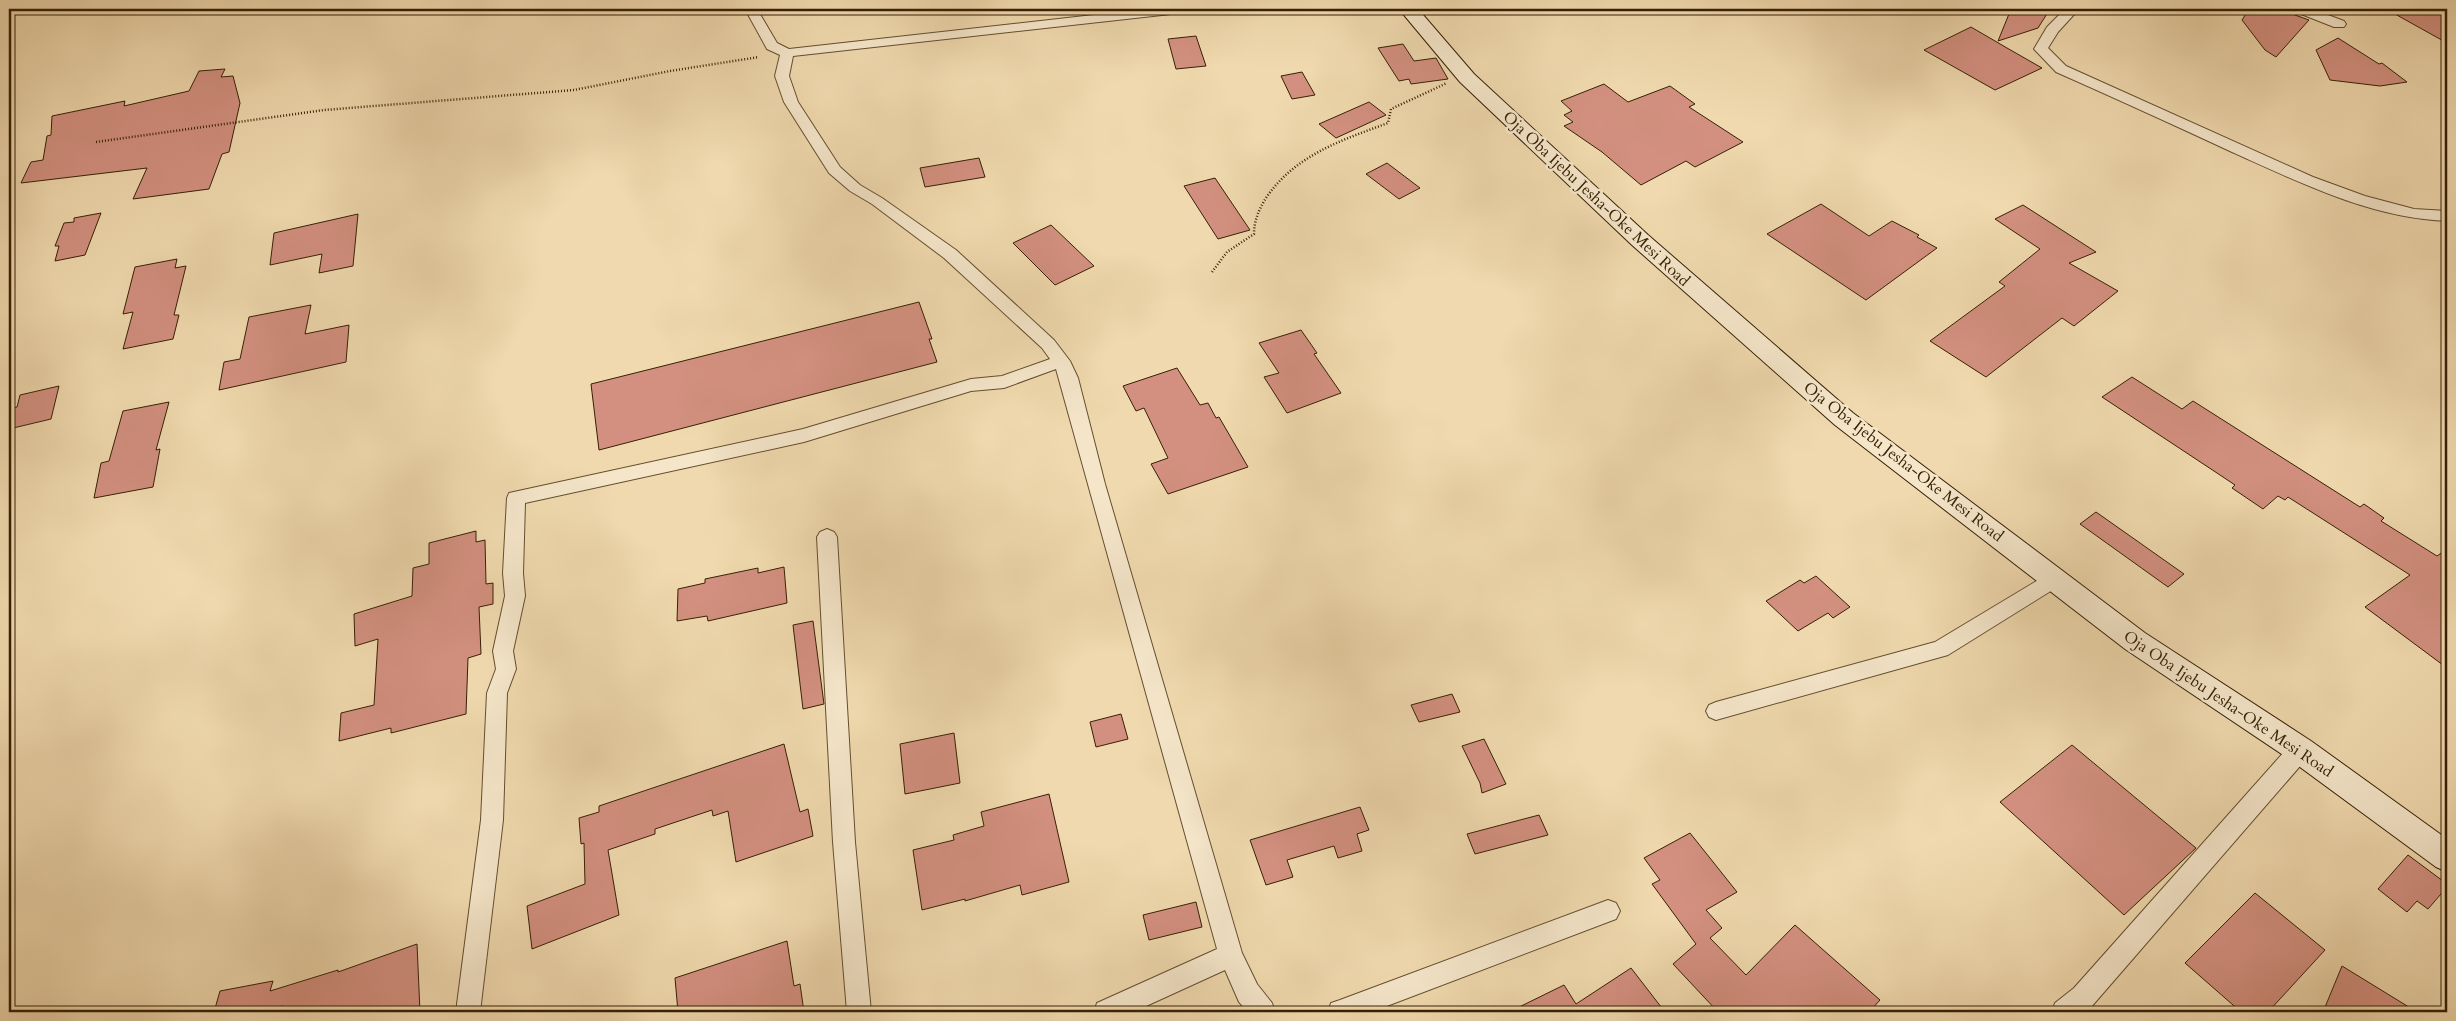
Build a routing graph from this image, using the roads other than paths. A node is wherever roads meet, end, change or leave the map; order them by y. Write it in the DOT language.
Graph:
graph roads {
  1 [pos="751,9"];
  2 [pos="1180,9"];
  3 [pos="1408,9"];
  4 [pos="2072,9"];
  5 [pos="2300,9"];
  6 [pos="2339,24"];
  7 [pos="787,53"];
  8 [pos="2447,216"];
  9 [pos="1061,361"];
  10 [pos="827,537"];
  11 [pos="2055,578"];
  12 [pos="1716,711"];
  13 [pos="2300,750"];
  14 [pos="2447,857"];
  15 [pos="1608,911"];
  16 [pos="1231,955"];
  17 [pos="468,1012"];
  18 [pos="859,1012"];
  19 [pos="1106,1012"];
  20 [pos="1263,1012"];
  21 [pos="1340,1012"];
  22 [pos="2064,1012"];
  1 -- 7 [label="street"];
  2 -- 7 [label="street"];
  3 -- 11 [label="main road, Oja Oba Ijebu Jesha-Oke Mesi Road"];
  4 -- 8 [label="street"];
  5 -- 6 [label="street"];
  7 -- 9 [label="street"];
  9 -- 16 [label="street"];
  9 -- 17 [label="street"];
  10 -- 18 [label="street"];
  11 -- 12 [label="street"];
  11 -- 13 [label="main road, Oja Oba Ijebu Jesha-Oke Mesi Road"];
  13 -- 14 [label="main road, Oja Oba Ijebu Jesha-Oke Mesi Road"];
  13 -- 22 [label="street"];
  15 -- 21 [label="street"];
  16 -- 19 [label="street"];
  16 -- 20 [label="street"];
}
